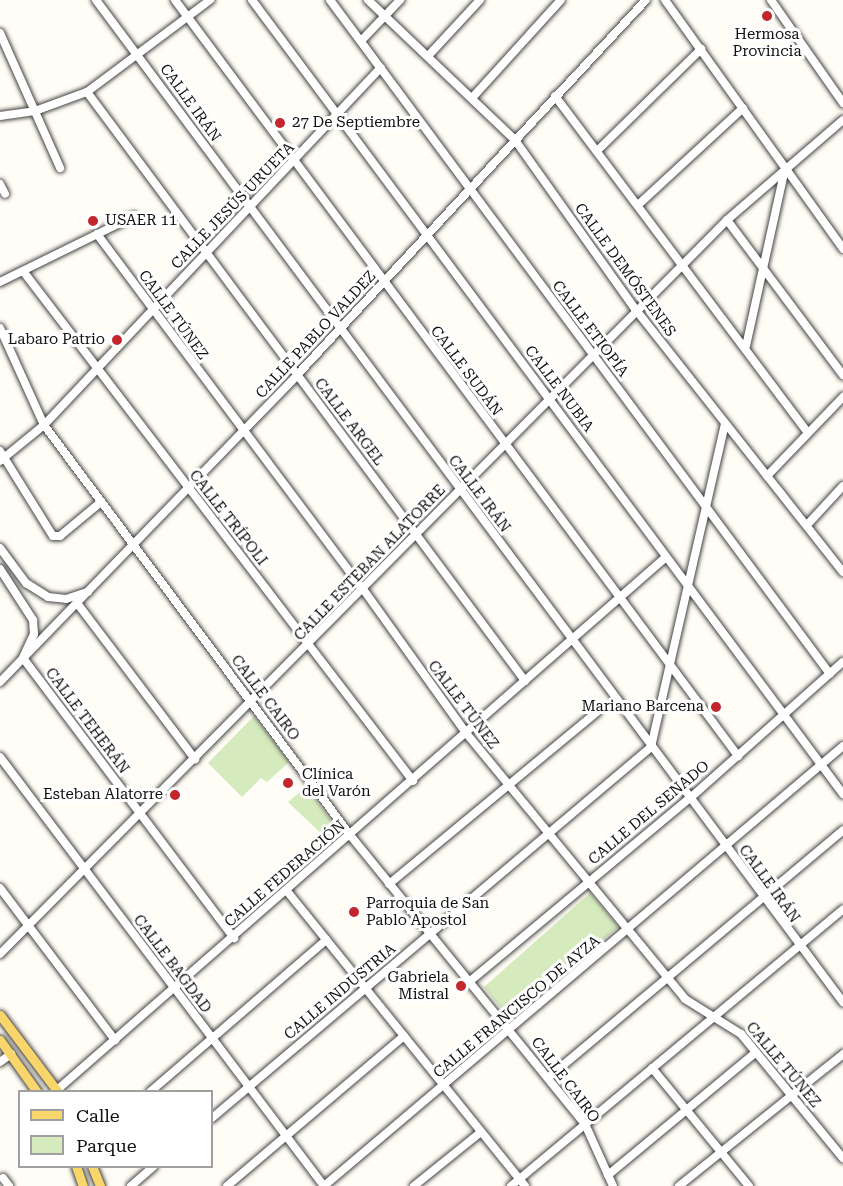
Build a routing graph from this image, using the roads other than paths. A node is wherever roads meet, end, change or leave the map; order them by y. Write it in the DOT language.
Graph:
graph roads {
  1 [pos="96,0"];
  2 [pos="175,0"];
  3 [pos="210,0"];
  4 [pos="252,0"];
  5 [pos="330,0"];
  6 [pos="368,0"];
  7 [pos="400,0"];
  8 [pos="480,0"];
  9 [pos="561,0"];
  10 [pos="646,0"];
  11 [pos="666,0"];
  12 [pos="771,0"];
  13 [pos="385,16"];
  14 [pos="187,17"];
  15 [pos="0,33"];
  16 [pos="361,41"];
  17 [pos="701,49"];
  18 [pos="137,55"];
  19 [pos="428,56"];
  20 [pos="381,68"];
  21 [pos="87,92"];
  22 [pos="555,96"];
  23 [pos="472,98"];
  24 [pos="843,103"];
  25 [pos="743,108"];
  26 [pos="35,111"];
  27 [pos="0,116"];
  28 [pos="337,116"];
  29 [pos="843,120"];
  30 [pos="515,140"];
  31 [pos="597,151"];
  32 [pos="294,162"];
  33 [pos="786,167"];
  34 [pos="60,168"];
  35 [pos="0,184"];
  36 [pos="470,190"];
  37 [pos="5,194"];
  38 [pos="638,205"];
  39 [pos="250,208"];
  40 [pos="134,216"];
  41 [pos="726,220"];
  42 [pos="97,234"];
  43 [pos="427,237"];
  44 [pos="843,249"];
  45 [pos="206,254"];
  46 [pos="683,264"];
  47 [pos="763,269"];
  48 [pos="23,271"];
  49 [pos="0,282"];
  50 [pos="384,283"];
  51 [pos="636,310"];
  52 [pos="152,312"];
  53 [pos="0,328"];
  54 [pos="341,329"];
  55 [pos="746,346"];
  56 [pos="593,355"];
  57 [pos="97,370"];
  58 [pos="297,375"];
  59 [pos="843,375"];
  60 [pos="843,397"];
  61 [pos="549,398"];
  62 [pos="44,425"];
  63 [pos="725,425"];
  64 [pos="243,432"];
  65 [pos="808,434"];
  66 [pos="504,444"];
  67 [pos="0,450"];
  68 [pos="2,460"];
  69 [pos="767,476"];
  70 [pos="843,486"];
  71 [pos="188,489"];
  72 [pos="460,490"];
  73 [pos="101,502"];
  74 [pos="706,506"];
  75 [pos="807,525"];
  76 [pos="416,535"];
  77 [pos="134,545"];
  78 [pos="0,548"];
  79 [pos="665,558"];
  80 [pos="0,569"];
  81 [pos="843,572"];
  82 [pos="687,586"];
  83 [pos="363,589"];
  84 [pos="89,592"];
  85 [pos="618,599"];
  86 [pos="77,603"];
  87 [pos="571,640"];
  88 [pos="308,644"];
  89 [pos="23,658"];
  90 [pos="843,662"];
  91 [pos="669,665"];
  92 [pos="830,674"];
  93 [pos="525,681"];
  94 [pos="0,682"];
  95 [pos="251,702"];
  96 [pos="597,712"];
  97 [pos="784,715"];
  98 [pos="466,733"];
  99 [pos="843,746"];
  100 [pos="651,747"];
  101 [pos="738,756"];
  102 [pos="0,757"];
  103 [pos="195,759"];
  104 [pos="821,765"];
  105 [pos="413,781"];
  106 [pos="509,785"];
  107 [pos="843,794"];
  108 [pos="689,799"];
  109 [pos="140,814"];
  110 [pos="843,830"];
  111 [pos="548,833"];
  112 [pos="350,835"];
  113 [pos="726,848"];
  114 [pos="84,869"];
  115 [pos="588,881"];
  116 [pos="389,884"];
  117 [pos="0,888"];
  118 [pos="287,891"];
  119 [pos="762,897"];
  120 [pos="843,909"];
  121 [pos="28,926"];
  122 [pos="629,930"];
  123 [pos="429,934"];
  124 [pos="234,938"];
  125 [pos="326,940"];
  126 [pos="798,947"];
  127 [pos="0,954"];
  128 [pos="667,976"];
  129 [pos="469,982"];
  130 [pos="365,988"];
  131 [pos="173,990"];
  132 [pos="843,1002"];
  133 [pos="0,1015"];
  134 [pos="713,1017"];
  135 [pos="509,1031"];
  136 [pos="404,1036"];
  137 [pos="212,1039"];
  138 [pos="0,1040"];
  139 [pos="115,1040"];
  140 [pos="756,1052"];
  141 [pos="11,1054"];
  142 [pos="843,1054"];
  143 [pos="0,1062"];
  144 [pos="652,1068"];
  145 [pos="549,1077"];
  146 [pos="249,1086"];
  147 [pos="444,1086"];
  148 [pos="36,1090"];
  149 [pos="56,1090"];
  150 [pos="58,1090"];
  151 [pos="152,1090"];
  152 [pos="791,1095"];
  153 [pos="687,1110"];
  154 [pos="213,1117"];
  155 [pos="585,1124"];
  156 [pos="481,1132"];
  157 [pos="288,1137"];
  158 [pos="721,1152"];
  159 [pos="843,1158"];
  160 [pos="76,1168"];
  161 [pos="92,1168"];
  162 [pos="153,1168"];
  163 [pos="608,1175"];
  164 [pos="3,1178"];
  165 [pos="522,1183"];
  166 [pos="133,1185"];
  167 [pos="9,1186"];
  168 [pos="83,1186"];
  169 [pos="100,1186"];
  170 [pos="227,1186"];
  171 [pos="324,1186"];
  172 [pos="414,1186"];
  173 [pos="511,1186"];
  174 [pos="613,1186"];
  175 [pos="679,1186"];
  176 [pos="749,1186"];
  1 -- 18 [label="street, CALLE IRÁN"];
  2 -- 14 [label="street, CALLE SUDÁN"];
  3 -- 14 [label="street"];
  4 -- 28 [label="street, CALLE NUBIA"];
  5 -- 16 [label="street, CALLE ETIOPÍA"];
  6 -- 13 [label="street, CALLE DEMÓSTENES"];
  7 -- 13 [label="street"];
  8 -- 19 [label="street"];
  9 -- 23 [label="street"];
  10 -- 22 [label="street, CALLE PABLO VALDEZ"];
  11 -- 17 [label="street"];
  12 -- 24 [label="street"];
  13 -- 16 [label="street"];
  13 -- 19 [label="street, CALLE DEMÓSTENES"];
  14 -- 18 [label="street"];
  14 -- 32 [label="street, CALLE SUDÁN"];
  15 -- 26 [label="street"];
  16 -- 20 [label="street, CALLE ETIOPÍA"];
  17 -- 25 [label="street"];
  17 -- 31 [label="street"];
  18 -- 21 [label="street"];
  18 -- 39 [label="street, CALLE IRÁN"];
  19 -- 23 [label="street, CALLE DEMÓSTENES"];
  20 -- 28 [label="street, CALLE JESÚS URUETA"];
  20 -- 36 [label="street, CALLE ETIOPÍA"];
  21 -- 26 [label="street"];
  21 -- 45 [label="street, CALLE ARGEL"];
  22 -- 30 [label="street, CALLE PABLO VALDEZ"];
  22 -- 31 [label="street"];
  23 -- 30 [label="street, CALLE DEMÓSTENES"];
  25 -- 33 [label="street"];
  25 -- 38 [label="street"];
  26 -- 27 [label="street"];
  26 -- 34 [label="street"];
  28 -- 32 [label="street, CALLE JESÚS URUETA"];
  28 -- 43 [label="street, CALLE NUBIA"];
  29 -- 33 [label="street, CALLE ESTEBAN ALATORRE"];
  30 -- 36 [label="street, CALLE PABLO VALDEZ"];
  30 -- 51 [label="street, CALLE DEMÓSTENES"];
  31 -- 38 [label="street"];
  32 -- 39 [label="street, CALLE JESÚS URUETA"];
  32 -- 50 [label="street, CALLE SUDÁN"];
  33 -- 41 [label="street, CALLE ESTEBAN ALATORRE"];
  33 -- 44 [label="street"];
  33 -- 47 [label="street"];
  35 -- 37 [label="street"];
  36 -- 43 [label="street, CALLE PABLO VALDEZ"];
  36 -- 56 [label="street, CALLE ETIOPÍA"];
  38 -- 46 [label="street"];
  39 -- 45 [label="street, CALLE JESÚS URUETA"];
  39 -- 54 [label="street, CALLE IRÁN"];
  40 -- 42 [label="street"];
  41 -- 46 [label="street, CALLE ESTEBAN ALATORRE"];
  41 -- 47 [label="street"];
  42 -- 48 [label="street"];
  42 -- 52 [label="street, CALLE TÚNEZ"];
  43 -- 50 [label="street, CALLE PABLO VALDEZ"];
  43 -- 61 [label="street, CALLE NUBIA"];
  45 -- 52 [label="street, CALLE JESÚS URUETA"];
  45 -- 58 [label="street, CALLE ARGEL"];
  46 -- 51 [label="street, CALLE ESTEBAN ALATORRE"];
  46 -- 55 [label="street"];
  47 -- 55 [label="street"];
  47 -- 59 [label="street"];
  48 -- 49 [label="street"];
  48 -- 57 [label="street, CALLE TRÍPOLI"];
  50 -- 54 [label="street, CALLE PABLO VALDEZ"];
  50 -- 66 [label="street, CALLE SUDÁN"];
  51 -- 56 [label="street, CALLE ESTEBAN ALATORRE"];
  51 -- 63 [label="street, CALLE DEMÓSTENES"];
  52 -- 57 [label="street, CALLE JESÚS URUETA"];
  52 -- 64 [label="street, CALLE TÚNEZ"];
  53 -- 62 [label="street, CALLE CAIRO"];
  54 -- 58 [label="street, CALLE PABLO VALDEZ"];
  54 -- 72 [label="street, CALLE IRÁN"];
  55 -- 65 [label="street"];
  56 -- 61 [label="street, CALLE ESTEBAN ALATORRE"];
  56 -- 74 [label="street, CALLE ETIOPÍA"];
  57 -- 62 [label="street, CALLE JESÚS URUETA"];
  57 -- 71 [label="street, CALLE TRÍPOLI"];
  58 -- 64 [label="street, CALLE PABLO VALDEZ"];
  58 -- 76 [label="street, CALLE ARGEL"];
  60 -- 65 [label="street"];
  61 -- 66 [label="street, CALLE ESTEBAN ALATORRE"];
  61 -- 79 [label="street, CALLE NUBIA"];
  62 -- 68 [label="street, CALLE JESÚS URUETA"];
  62 -- 73 [label="street, CALLE CAIRO"];
  63 -- 69 [label="street, CALLE DEMÓSTENES"];
  63 -- 74 [label="street"];
  64 -- 71 [label="street, CALLE PABLO VALDEZ"];
  64 -- 83 [label="street, CALLE TÚNEZ"];
  65 -- 69 [label="street"];
  66 -- 72 [label="street, CALLE ESTEBAN ALATORRE"];
  66 -- 85 [label="street, CALLE SUDÁN"];
  67 -- 68 [label="street"];
  68 -- 73 [label="street"];
  69 -- 75 [label="street, CALLE DEMÓSTENES"];
  70 -- 75 [label="street"];
  71 -- 77 [label="street, CALLE PABLO VALDEZ"];
  71 -- 88 [label="street, CALLE TRÍPOLI"];
  72 -- 76 [label="street, CALLE ESTEBAN ALATORRE"];
  72 -- 87 [label="street, CALLE IRÁN"];
  73 -- 77 [label="street, CALLE CAIRO"];
  74 -- 82 [label="street"];
  74 -- 92 [label="street, CALLE ETIOPÍA"];
  75 -- 81 [label="street, CALLE DEMÓSTENES"];
  76 -- 83 [label="street, CALLE ESTEBAN ALATORRE"];
  76 -- 93 [label="street, CALLE ARGEL"];
  77 -- 84 [label="street, CALLE PABLO VALDEZ"];
  77 -- 95 [label="street, CALLE CAIRO"];
  78 -- 84 [label="street"];
  79 -- 82 [label="street, CALLE NUBIA"];
  79 -- 85 [label="street, CALLE FEDERACIÓN"];
  80 -- 89 [label="street"];
  82 -- 91 [label="street"];
  82 -- 97 [label="street, CALLE NUBIA"];
  83 -- 88 [label="street, CALLE ESTEBAN ALATORRE"];
  83 -- 98 [label="street, CALLE TÚNEZ"];
  84 -- 86 [label="street, CALLE PABLO VALDEZ"];
  85 -- 87 [label="street, CALLE FEDERACIÓN"];
  85 -- 91 [label="street, CALLE SUDÁN"];
  86 -- 89 [label="street, CALLE PABLO VALDEZ"];
  86 -- 103 [label="street"];
  87 -- 93 [label="street, CALLE FEDERACIÓN"];
  87 -- 100 [label="street, CALLE IRÁN"];
  88 -- 95 [label="street, CALLE ESTEBAN ALATORRE"];
  88 -- 105 [label="street, CALLE TRÍPOLI"];
  89 -- 94 [label="street, CALLE PABLO VALDEZ"];
  89 -- 109 [label="street, CALLE TEHERÁN"];
  90 -- 92 [label="street, CALLE DEL SENADO"];
  91 -- 100 [label="street"];
  91 -- 101 [label="street, CALLE SUDÁN"];
  92 -- 97 [label="street, CALLE DEL SENADO"];
  93 -- 98 [label="street, CALLE FEDERACIÓN"];
  95 -- 103 [label="street, CALLE ESTEBAN ALATORRE"];
  95 -- 112 [label="street, CALLE CAIRO"];
  96 -- 106 [label="street"];
  97 -- 101 [label="street, CALLE DEL SENADO"];
  97 -- 104 [label="street, CALLE NUBIA"];
  98 -- 105 [label="street, CALLE FEDERACIÓN"];
  98 -- 106 [label="street, CALLE TÚNEZ"];
  99 -- 104 [label="street, CALLE FRANCISCO DE AYZA"];
  100 -- 108 [label="street, CALLE IRÁN"];
  100 -- 111 [label="street, CALLE INDUSTRIA"];
  101 -- 108 [label="street, CALLE DEL SENADO"];
  102 -- 114 [label="street, CALLE BAGDAD"];
  103 -- 109 [label="street, CALLE ESTEBAN ALATORRE"];
  104 -- 107 [label="street, CALLE NUBIA"];
  104 -- 113 [label="street, CALLE FRANCISCO DE AYZA"];
  105 -- 112 [label="street, CALLE FEDERACIÓN"];
  106 -- 111 [label="street, CALLE TÚNEZ"];
  106 -- 116 [label="street"];
  108 -- 113 [label="street, CALLE IRÁN"];
  108 -- 115 [label="street, CALLE DEL SENADO"];
  109 -- 114 [label="street, CALLE ESTEBAN ALATORRE"];
  109 -- 124 [label="street, CALLE TEHERÁN"];
  110 -- 119 [label="street"];
  111 -- 115 [label="street, CALLE TÚNEZ"];
  111 -- 123 [label="street, CALLE INDUSTRIA"];
  112 -- 116 [label="street, CALLE CAIRO"];
  112 -- 118 [label="street, CALLE FEDERACIÓN"];
  113 -- 119 [label="street, CALLE IRÁN"];
  113 -- 122 [label="street, CALLE FRANCISCO DE AYZA"];
  114 -- 121 [label="street, CALLE ESTEBAN ALATORRE"];
  114 -- 131 [label="street, CALLE BAGDAD"];
  115 -- 122 [label="street, CALLE TÚNEZ"];
  115 -- 129 [label="street, CALLE DEL SENADO"];
  116 -- 123 [label="street, CALLE CAIRO"];
  117 -- 121 [label="street"];
  118 -- 124 [label="street, CALLE FEDERACIÓN"];
  118 -- 125 [label="street"];
  119 -- 126 [label="street, CALLE IRÁN"];
  119 -- 128 [label="street"];
  120 -- 126 [label="street"];
  121 -- 127 [label="street, CALLE ESTEBAN ALATORRE"];
  121 -- 139 [label="street"];
  122 -- 128 [label="street, CALLE TÚNEZ"];
  122 -- 135 [label="street, CALLE FRANCISCO DE AYZA"];
  123 -- 129 [label="street, CALLE CAIRO"];
  123 -- 130 [label="street, CALLE INDUSTRIA"];
  124 -- 131 [label="street, CALLE FEDERACIÓN"];
  125 -- 130 [label="street"];
  125 -- 137 [label="street"];
  126 -- 132 [label="street, CALLE IRÁN"];
  126 -- 134 [label="street"];
  128 -- 134 [label="street, CALLE TÚNEZ"];
  128 -- 145 [label="street"];
  129 -- 135 [label="street, CALLE CAIRO"];
  130 -- 136 [label="street"];
  130 -- 146 [label="street, CALLE INDUSTRIA"];
  131 -- 137 [label="street, CALLE BAGDAD"];
  131 -- 139 [label="street, CALLE FEDERACIÓN"];
  133 -- 149 [label="main road"];
  134 -- 140 [label="street, CALLE TÚNEZ"];
  134 -- 144 [label="street"];
  135 -- 145 [label="street, CALLE CAIRO"];
  135 -- 147 [label="street, CALLE FRANCISCO DE AYZA"];
  136 -- 147 [label="street"];
  136 -- 157 [label="street"];
  137 -- 146 [label="street, CALLE BAGDAD"];
  137 -- 151 [label="street"];
  138 -- 141 [label="main road"];
  139 -- 150 [label="street, CALLE FEDERACIÓN"];
  140 -- 152 [label="street, CALLE TÚNEZ"];
  140 -- 153 [label="street"];
  141 -- 143 [label="street"];
  141 -- 148 [label="main road"];
  142 -- 152 [label="street"];
  144 -- 153 [label="street"];
  144 -- 155 [label="street"];
  145 -- 155 [label="street, CALLE CAIRO"];
  146 -- 154 [label="street, CALLE INDUSTRIA"];
  146 -- 157 [label="street, CALLE BAGDAD"];
  147 -- 156 [label="street"];
  147 -- 171 [label="street, CALLE FRANCISCO DE AYZA"];
  152 -- 158 [label="street"];
  152 -- 159 [label="street, CALLE TÚNEZ"];
  153 -- 158 [label="street"];
  153 -- 163 [label="street"];
  155 -- 163 [label="street, CALLE CAIRO"];
  155 -- 165 [label="street"];
  156 -- 165 [label="street"];
  156 -- 172 [label="street"];
  157 -- 170 [label="street"];
  157 -- 171 [label="street, CALLE BAGDAD"];
  158 -- 175 [label="street"];
  158 -- 176 [label="street"];
  160 -- 168 [label="main road"];
  161 -- 169 [label="main road"];
  162 -- 166 [label="street"];
  163 -- 174 [label="street, CALLE CAIRO"];
  164 -- 167 [label="street"];
  165 -- 173 [label="street"];
}
